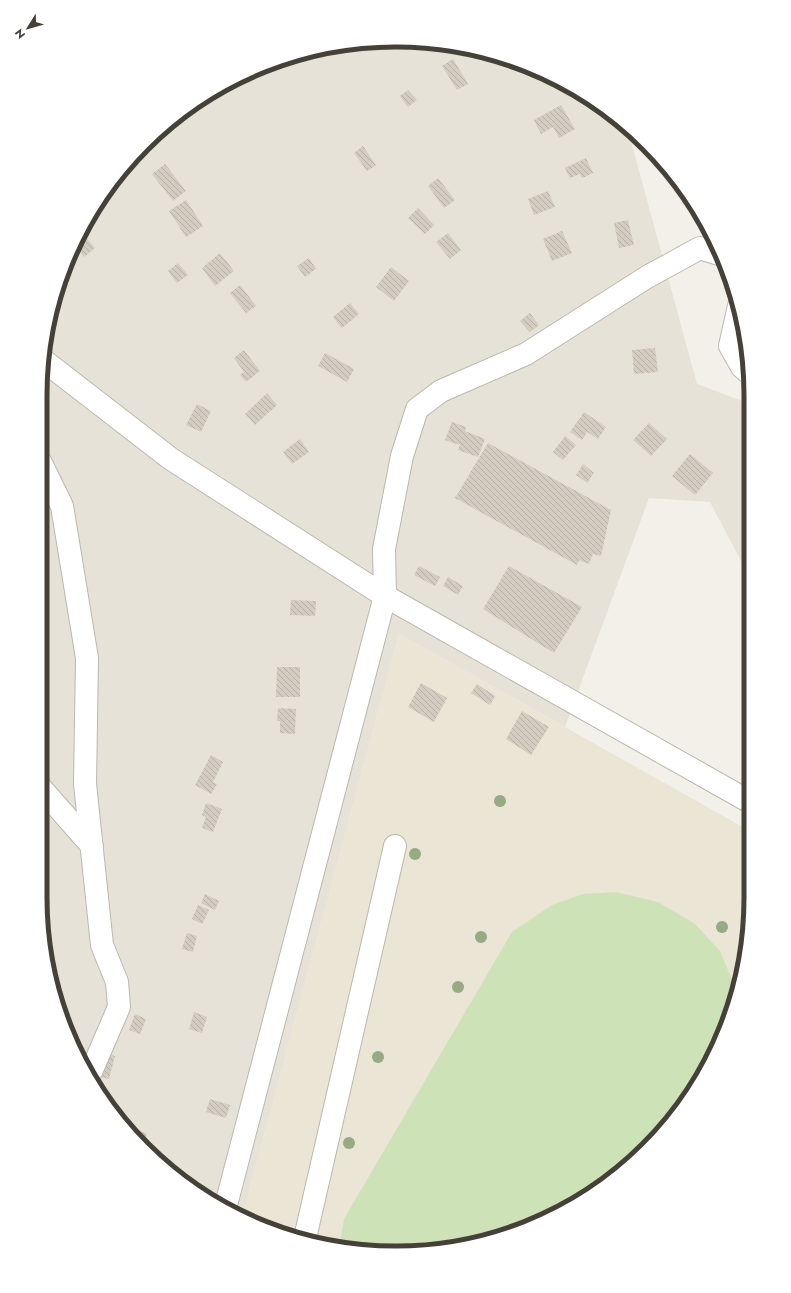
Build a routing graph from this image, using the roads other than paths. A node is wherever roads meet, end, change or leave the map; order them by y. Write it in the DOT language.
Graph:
graph roads {
  1 [pos="713,252"];
  2 [pos="736,321"];
  3 [pos="49,364"];
  4 [pos="742,366"];
  5 [pos="47,475"];
  6 [pos="385,596"];
  7 [pos="47,795"];
  8 [pos="744,799"];
  9 [pos="92,846"];
  10 [pos="395,846"];
  11 [pos="92,1069"];
  12 [pos="227,1202"];
  13 [pos="306,1234"];
  1 -- 6 [label="street"];
  2 -- 4 [label="street"];
  3 -- 6 [label="street"];
  5 -- 9 [label="street"];
  6 -- 8 [label="street"];
  6 -- 12 [label="street"];
  7 -- 9 [label="street"];
  9 -- 11 [label="street"];
  10 -- 13 [label="street"];
}
